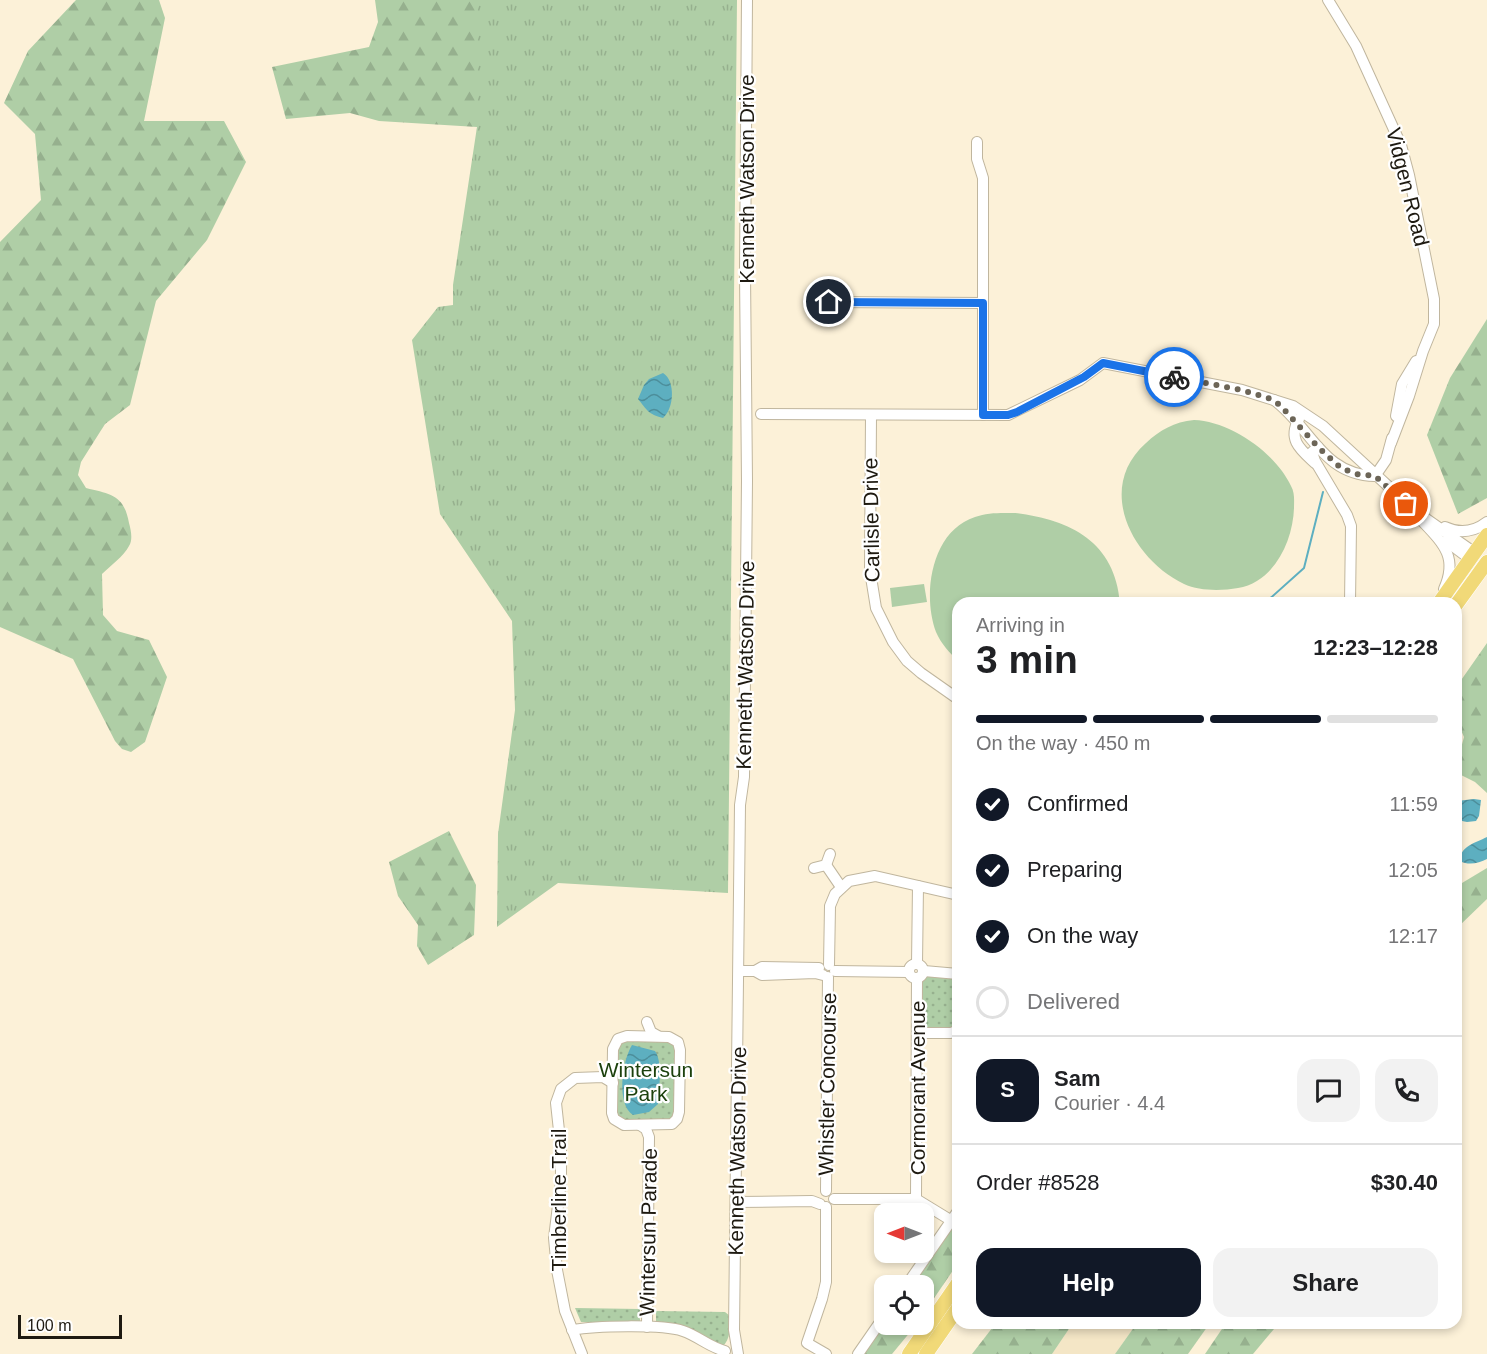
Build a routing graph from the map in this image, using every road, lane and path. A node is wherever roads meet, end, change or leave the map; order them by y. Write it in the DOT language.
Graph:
graph roads {
  1 [pos="747,0"];
  2 [pos="1328,0"];
  3 [pos="978,142"];
  4 [pos="829,302"];
  5 [pos="983,303"];
  6 [pos="1271,399"];
  7 [pos="761,414"];
  8 [pos="871,415"];
  9 [pos="983,415"];
  10 [pos="1308,415"];
  11 [pos="1296,423"];
  12 [pos="1318,447"];
  13 [pos="1355,454"];
  14 [pos="1317,466"];
  15 [pos="1341,468"];
  16 [pos="1375,476"];
  17 [pos="1411,507"];
  18 [pos="1487,522"];
  19 [pos="1487,535"];
  20 [pos="1472,556"];
  21 [pos="1486,563"];
  22 [pos="1350,597"];
  23 [pos="1441,597"];
  24 [pos="1442,597"];
  25 [pos="1462,597"];
  26 [pos="952,695"];
  27 [pos="830,854"];
  28 [pos="826,865"];
  29 [pos="814,868"];
  30 [pos="918,886"];
  31 [pos="841,887"];
  32 [pos="952,894"];
  33 [pos="739,971"];
  34 [pos="828,971"];
  35 [pos="916,971"];
  36 [pos="952,974"];
  37 [pos="917,1033"];
  38 [pos="952,1033"];
  39 [pos="613,1067"];
  40 [pos="601,1077"];
  41 [pos="613,1083"];
  42 [pos="640,1125"];
  43 [pos="659,1125"];
  44 [pos="649,1137"];
  45 [pos="916,1198"];
  46 [pos="736,1199"];
  47 [pos="825,1199"];
  48 [pos="952,1221"];
  49 [pos="914,1275"];
  50 [pos="952,1292"];
  51 [pos="952,1317"];
  52 [pos="647,1327"];
  53 [pos="572,1330"];
  54 [pos="734,1330"];
  55 [pos="874,1331"];
  56 [pos="710,1349"];
  57 [pos="723,1352"];
  58 [pos="582,1354"];
  59 [pos="738,1354"];
  60 [pos="826,1354"];
  61 [pos="858,1354"];
  62 [pos="909,1354"];
  63 [pos="926,1354"];
  1 -- 33 [label="street, Kenneth Watson Drive"];
  2 -- 16 [label="street, Vidgen Road"];
  3 -- 5 [label="street"];
  4 -- 5 [label="street"];
  5 -- 9 [label="street"];
  6 -- 9 [label="street"];
  6 -- 10 [label="street"];
  6 -- 11 [label="street"];
  7 -- 8 [label="street"];
  8 -- 9 [label="street"];
  8 -- 26 [label="street, Carlisle Drive"];
  10 -- 11 [label="street"];
  10 -- 13 [label="street"];
  11 -- 12 [label="street"];
  11 -- 14 [label="street"];
  12 -- 14 [label="street"];
  12 -- 15 [label="street"];
  13 -- 15 [label="street"];
  13 -- 16 [label="street"];
  14 -- 22 [label="street"];
  15 -- 16 [label="street"];
  16 -- 17 [label="street"];
  17 -- 18 [label="street"];
  17 -- 20 [label="street"];
  17 -- 23 [label="street"];
  19 -- 20 [label="main road"];
  20 -- 21 [label="main road"];
  20 -- 24 [label="main road"];
  21 -- 25 [label="main road"];
  27 -- 28 [label="street"];
  28 -- 29 [label="street"];
  28 -- 31 [label="street"];
  30 -- 31 [label="street"];
  30 -- 32 [label="street"];
  30 -- 35 [label="street, Cormorant Avenue"];
  31 -- 34 [label="street, Whistler Concourse"];
  33 -- 34 [label="street"];
  33 -- 46 [label="street, Kenneth Watson Drive"];
  34 -- 35 [label="street"];
  34 -- 47 [label="street, Whistler Concourse"];
  35 -- 36 [label="street"];
  35 -- 37 [label="street, Cormorant Avenue"];
  37 -- 38 [label="street"];
  37 -- 45 [label="street, Cormorant Avenue"];
  39 -- 40 [label="street"];
  39 -- 41 [label="street, Wintersun Parade"];
  39 -- 43 [label="street, Wintersun Parade"];
  40 -- 41 [label="street"];
  40 -- 53 [label="street, Timberline Trail"];
  41 -- 42 [label="street, Wintersun Parade"];
  42 -- 43 [label="street, Wintersun Parade"];
  42 -- 44 [label="street, Wintersun Parade"];
  43 -- 44 [label="street, Wintersun Parade"];
  44 -- 52 [label="street, Wintersun Parade"];
  45 -- 47 [label="street"];
  45 -- 48 [label="street"];
  46 -- 47 [label="street"];
  46 -- 54 [label="street, Kenneth Watson Drive"];
  47 -- 60 [label="street, Whistler Concourse"];
  48 -- 49 [label="street"];
  50 -- 62 [label="main road"];
  51 -- 63 [label="main road"];
  52 -- 53 [label="street"];
  52 -- 56 [label="street"];
  53 -- 58 [label="street, Timberline Trail"];
  54 -- 57 [label="street, Kenneth Watson Drive"];
  54 -- 59 [label="street, Kenneth Watson Drive"];
  55 -- 61 [label="street"];
  56 -- 57 [label="street"];
  57 -- 59 [label="street"];
}
